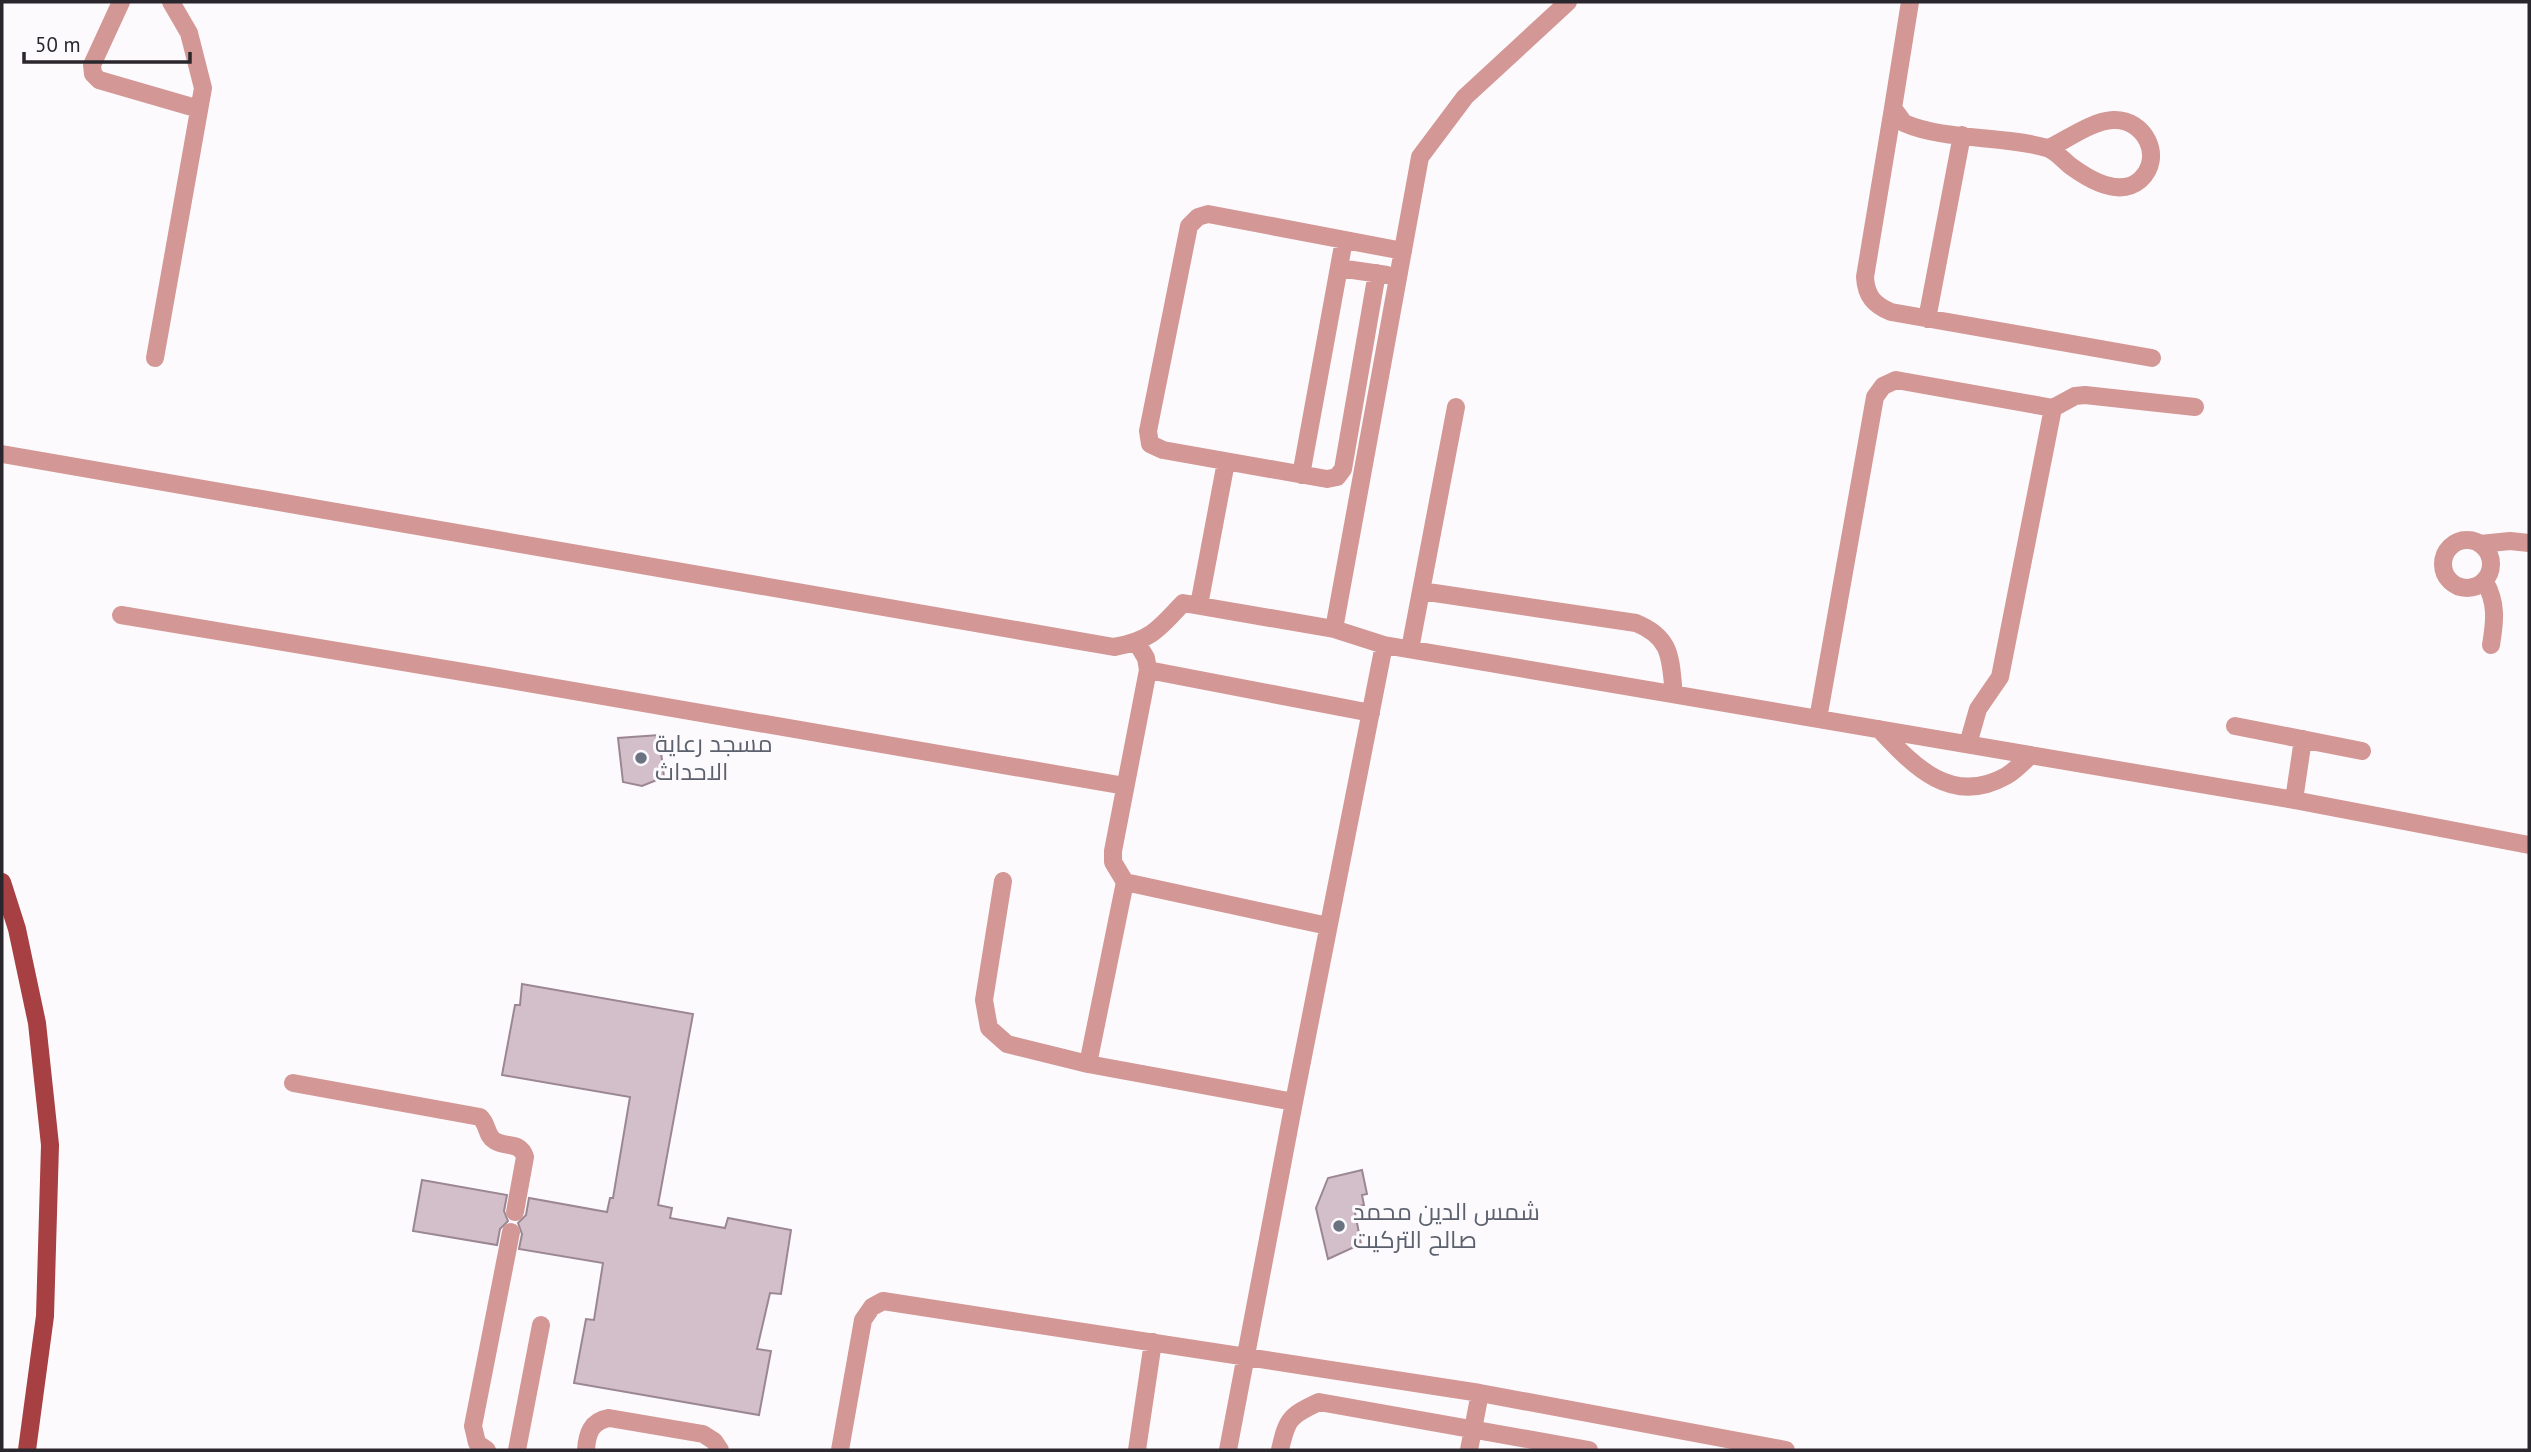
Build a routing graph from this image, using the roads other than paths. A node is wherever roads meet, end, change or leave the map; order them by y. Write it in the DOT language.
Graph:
graph roads {
  1 [pos="121,2"];
  2 [pos="171,2"];
  3 [pos="1568,2"];
  4 [pos="1910,2"];
  5 [pos="1893,108"];
  6 [pos="200,109"];
  7 [pos="1962,135"];
  8 [pos="2049,148"];
  9 [pos="1344,240"];
  10 [pos="1403,251"];
  11 [pos="1339,268"];
  12 [pos="1377,273"];
  13 [pos="1398,277"];
  14 [pos="1927,319"];
  15 [pos="155,358"];
  16 [pos="2152,358"];
  17 [pos="1455,407"];
  18 [pos="2195,407"];
  19 [pos="2053,408"];
  20 [pos="2,454"];
  21 [pos="1226,461"];
  22 [pos="1301,475"];
  23 [pos="2529,543"];
  24 [pos="2480,544"];
  25 [pos="2485,582"];
  26 [pos="1421,590"];
  27 [pos="1199,606"];
  28 [pos="121,615"];
  29 [pos="1334,629"];
  30 [pos="1137,643"];
  31 [pos="1384,645"];
  32 [pos="2491,645"];
  33 [pos="1410,649"];
  34 [pos="1148,670"];
  35 [pos="1674,694"];
  36 [pos="1371,713"];
  37 [pos="1818,719"];
  38 [pos="2235,726"];
  39 [pos="1879,729"];
  40 [pos="2303,739"];
  41 [pos="1968,744"];
  42 [pos="2362,751"];
  43 [pos="2031,755"];
  44 [pos="1125,786"];
  45 [pos="2294,800"];
  46 [pos="2529,845"];
  47 [pos="1003,881"];
  48 [pos="2,882"];
  49 [pos="1125,882"];
  50 [pos="1328,926"];
  51 [pos="1088,1064"];
  52 [pos="293,1083"];
  53 [pos="1294,1102"];
  54 [pos="515,1212"];
  55 [pos="511,1232"];
  56 [pos="541,1325"];
  57 [pos="1153,1342"];
  58 [pos="1245,1356"];
  59 [pos="1480,1393"];
  60 [pos="1472,1429"];
  61 [pos="27,1450"];
  62 [pos="487,1450"];
  63 [pos="517,1450"];
  64 [pos="586,1450"];
  65 [pos="720,1450"];
  66 [pos="840,1450"];
  67 [pos="1137,1450"];
  68 [pos="1228,1450"];
  69 [pos="1280,1450"];
  70 [pos="1469,1450"];
  71 [pos="1589,1450"];
  72 [pos="1786,1450"];
  1 -- 6 [label="lane"];
  2 -- 6 [label="lane"];
  3 -- 10 [label="lane"];
  4 -- 5 [label="lane"];
  5 -- 7 [label="lane"];
  5 -- 14 [label="lane"];
  6 -- 15 [label="lane"];
  7 -- 8 [label="lane"];
  7 -- 14 [label="lane"];
  8 -- 8 [label="lane"];
  9 -- 10 [label="lane"];
  9 -- 11 [label="lane"];
  9 -- 21 [label="lane"];
  10 -- 13 [label="lane"];
  11 -- 12 [label="lane"];
  11 -- 22 [label="lane"];
  12 -- 13 [label="lane"];
  12 -- 22 [label="lane"];
  13 -- 29 [label="lane"];
  14 -- 16 [label="lane"];
  17 -- 26 [label="lane"];
  18 -- 19 [label="lane"];
  19 -- 37 [label="lane"];
  19 -- 41 [label="lane"];
  20 -- 30 [label="lane"];
  21 -- 22 [label="lane"];
  21 -- 27 [label="lane"];
  23 -- 24 [label="lane"];
  24 -- 25 [label="lane"];
  24 -- 25 [label="lane"];
  25 -- 32 [label="lane"];
  26 -- 33 [label="lane"];
  26 -- 35 [label="lane"];
  27 -- 29 [label="lane"];
  27 -- 30 [label="lane"];
  28 -- 44 [label="lane"];
  29 -- 31 [label="lane"];
  30 -- 34 [label="lane"];
  31 -- 33 [label="lane"];
  31 -- 36 [label="lane"];
  33 -- 35 [label="lane"];
  34 -- 36 [label="lane"];
  34 -- 44 [label="lane"];
  35 -- 37 [label="lane"];
  36 -- 50 [label="lane"];
  37 -- 39 [label="lane"];
  38 -- 40 [label="lane"];
  39 -- 41 [label="lane"];
  39 -- 43 [label="lane"];
  40 -- 42 [label="lane"];
  40 -- 45 [label="lane"];
  41 -- 43 [label="lane"];
  43 -- 45 [label="lane"];
  44 -- 49 [label="lane"];
  45 -- 46 [label="lane"];
  47 -- 51 [label="lane"];
  48 -- 61 [label="main road"];
  49 -- 50 [label="lane"];
  49 -- 51 [label="lane"];
  50 -- 53 [label="lane"];
  51 -- 53 [label="lane"];
  52 -- 54 [label="lane"];
  53 -- 58 [label="lane"];
  55 -- 62 [label="lane"];
  56 -- 63 [label="lane"];
  57 -- 58 [label="lane"];
  57 -- 66 [label="lane"];
  57 -- 67 [label="lane"];
  58 -- 59 [label="lane"];
  58 -- 68 [label="lane"];
  59 -- 60 [label="lane"];
  59 -- 72 [label="lane"];
  60 -- 69 [label="lane"];
  60 -- 70 [label="lane"];
  60 -- 71 [label="lane"];
  64 -- 65 [label="lane"];
}
